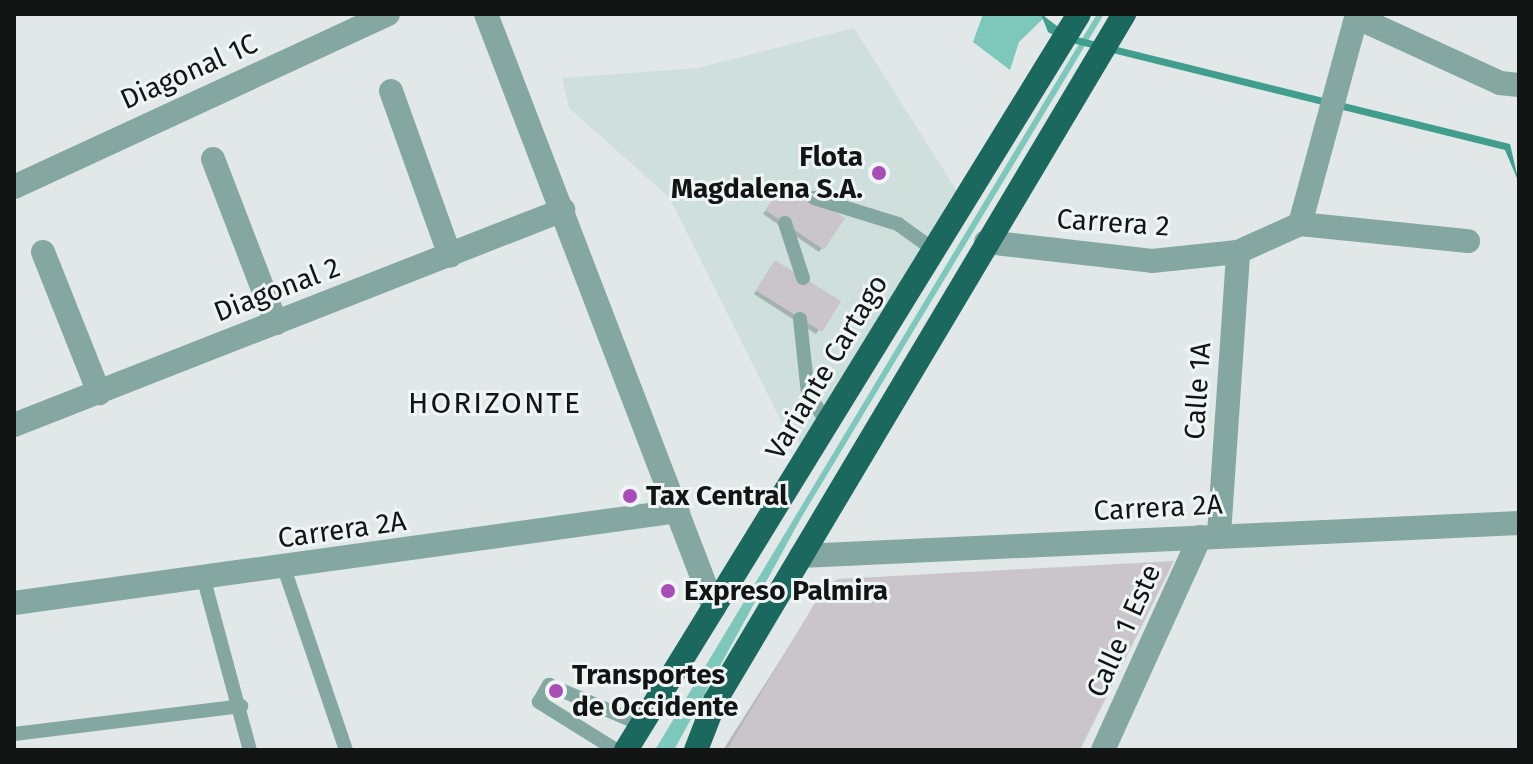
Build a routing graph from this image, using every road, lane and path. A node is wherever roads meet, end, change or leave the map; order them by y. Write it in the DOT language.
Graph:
graph roads {
  1 [pos="388,14"];
  2 [pos="486,14"];
  3 [pos="1079,14"];
  4 [pos="1357,16"];
  5 [pos="1119,21"];
  6 [pos="1519,85"];
  7 [pos="391,91"];
  8 [pos="213,159"];
  9 [pos="14,187"];
  10 [pos="814,198"];
  11 [pos="563,210"];
  12 [pos="785,223"];
  13 [pos="1300,224"];
  14 [pos="1468,241"];
  15 [pos="986,242"];
  16 [pos="934,250"];
  17 [pos="43,252"];
  18 [pos="1238,252"];
  19 [pos="450,256"];
  20 [pos="803,278"];
  21 [pos="800,319"];
  22 [pos="276,323"];
  23 [pos="99,393"];
  24 [pos="14,425"];
  25 [pos="829,425"];
  26 [pos="678,511"];
  27 [pos="1519,523"];
  28 [pos="1209,535"];
  29 [pos="801,556"];
  30 [pos="284,568"];
  31 [pos="204,580"];
  32 [pos="14,603"];
  33 [pos="714,608"];
  34 [pos="241,706"];
  35 [pos="643,725"];
  36 [pos="14,734"];
  37 [pos="250,750"];
  38 [pos="346,750"];
  39 [pos="616,750"];
  40 [pos="626,750"];
  41 [pos="696,750"];
  42 [pos="1103,750"];
  1 -- 9 [label="street, Diagonal 1C"];
  2 -- 11 [label="street"];
  3 -- 16 [label="highway, Variante Cartago"];
  4 -- 6 [label="street"];
  4 -- 13 [label="street"];
  5 -- 15 [label="highway"];
  7 -- 19 [label="street"];
  8 -- 22 [label="street"];
  10 -- 16 [label="lane"];
  11 -- 19 [label="street, Diagonal 2"];
  11 -- 26 [label="street"];
  12 -- 20 [label="lane"];
  13 -- 14 [label="street"];
  13 -- 18 [label="street, Carrera 2"];
  15 -- 18 [label="street, Carrera 2"];
  15 -- 29 [label="highway"];
  16 -- 25 [label="highway, Variante Cartago"];
  17 -- 23 [label="street"];
  18 -- 28 [label="street, Calle 1A"];
  19 -- 22 [label="street, Diagonal 2"];
  21 -- 25 [label="lane"];
  22 -- 23 [label="street, Diagonal 2"];
  23 -- 24 [label="street, Diagonal 2"];
  25 -- 33 [label="highway, Variante Cartago"];
  26 -- 30 [label="street, Carrera 2A"];
  26 -- 33 [label="street"];
  27 -- 28 [label="street, Carrera 2A"];
  28 -- 29 [label="street, Carrera 2A"];
  28 -- 42 [label="street, Calle 1 Este"];
  29 -- 41 [label="highway"];
  30 -- 31 [label="street, Carrera 2A"];
  30 -- 38 [label="lane"];
  31 -- 32 [label="street, Carrera 2A"];
  31 -- 34 [label="lane"];
  33 -- 35 [label="highway, Variante Cartago"];
  34 -- 36 [label="lane"];
  34 -- 37 [label="lane"];
  35 -- 39 [label="lane"];
  35 -- 40 [label="highway, Variante Cartago"];
}
